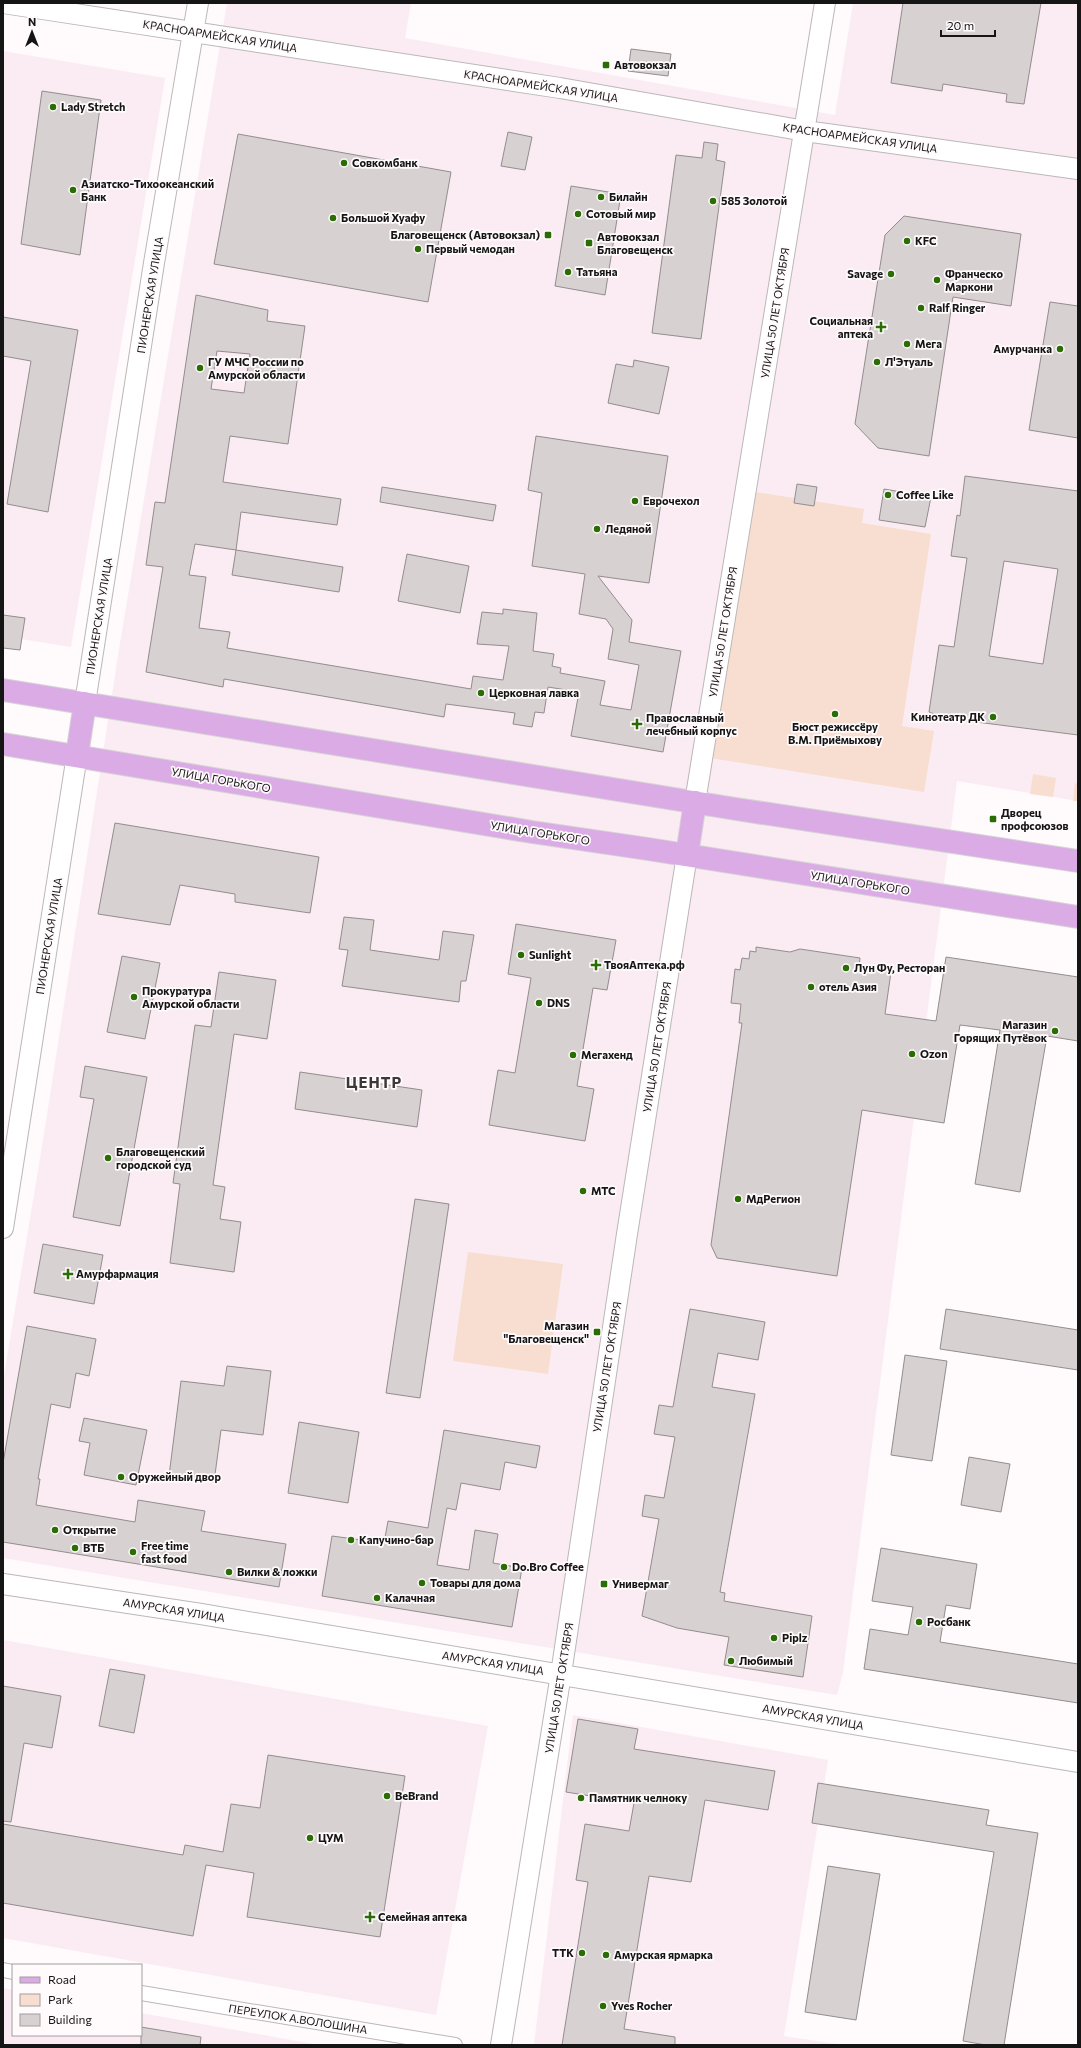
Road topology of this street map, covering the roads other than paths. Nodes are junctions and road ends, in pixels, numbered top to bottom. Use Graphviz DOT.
graph roads {
  1 [pos="3,3"];
  2 [pos="198,3"];
  3 [pos="825,3"];
  4 [pos="193,32"];
  5 [pos="805,131"];
  6 [pos="1078,169"];
  7 [pos="3,690"];
  8 [pos="86,703"];
  9 [pos="3,744"];
  10 [pos="77,755"];
  11 [pos="695,802"];
  12 [pos="687,855"];
  13 [pos="1078,861"];
  14 [pos="1078,916"];
  15 [pos="3,1228"];
  16 [pos="3,1584"];
  17 [pos="561,1674"];
  18 [pos="1078,1762"];
  19 [pos="142,1993"];
  20 [pos="455,2045"];
  21 [pos="501,2045"];
  1 -- 4 [label="street, КРАСНОАРМЕЙСКАЯ УЛИЦА"];
  2 -- 4 [label="street, ПИОНЕРСКАЯ УЛИЦА"];
  3 -- 5 [label="street, УЛИЦА 50 ЛЕТ ОКТЯБРЯ"];
  4 -- 5 [label="street, КРАСНОАРМЕЙСКАЯ УЛИЦА"];
  4 -- 8 [label="street, ПИОНЕРСКАЯ УЛИЦА"];
  5 -- 6 [label="street, КРАСНОАРМЕЙСКАЯ УЛИЦА"];
  5 -- 11 [label="street, УЛИЦА 50 ЛЕТ ОКТЯБРЯ"];
  7 -- 8 [label="main road"];
  8 -- 10 [label="main road, ПИОНЕРСКАЯ УЛИЦА"];
  8 -- 11 [label="main road"];
  9 -- 10 [label="main road, УЛИЦА ГОРЬКОГО"];
  10 -- 12 [label="main road, УЛИЦА ГОРЬКОГО"];
  10 -- 15 [label="street, ПИОНЕРСКАЯ УЛИЦА"];
  11 -- 12 [label="main road, УЛИЦА 50 ЛЕТ ОКТЯБРЯ"];
  11 -- 13 [label="main road"];
  12 -- 14 [label="main road, УЛИЦА ГОРЬКОГО"];
  12 -- 17 [label="street, УЛИЦА 50 ЛЕТ ОКТЯБРЯ"];
  16 -- 17 [label="street, АМУРСКАЯ УЛИЦА"];
  17 -- 18 [label="street, АМУРСКАЯ УЛИЦА"];
  17 -- 21 [label="street, УЛИЦА 50 ЛЕТ ОКТЯБРЯ"];
  19 -- 20 [label="street, ПЕРЕУЛОК А.ВОЛОШИНА"];
}
